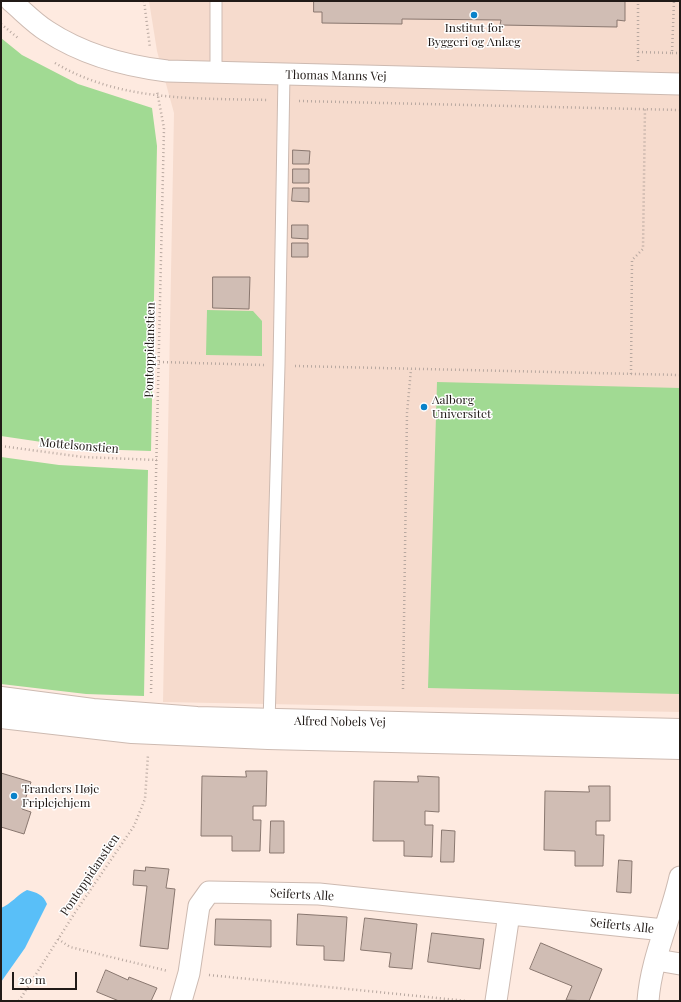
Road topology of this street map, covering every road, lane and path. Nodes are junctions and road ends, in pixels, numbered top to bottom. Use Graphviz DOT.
graph roads {
  1 [pos="11,1"];
  2 [pos="144,1"];
  3 [pos="216,1"];
  4 [pos="638,1"];
  5 [pos="674,1"];
  6 [pos="638,52"];
  7 [pos="672,53"];
  8 [pos="680,53"];
  9 [pos="153,69"];
  10 [pos="216,73"];
  11 [pos="284,74"];
  12 [pos="637,83"];
  13 [pos="680,84"];
  14 [pos="680,110"];
  15 [pos="159,362"];
  16 [pos="279,365"];
  17 [pos="411,369"];
  18 [pos="631,374"];
  19 [pos="680,375"];
  20 [pos="1,446"];
  21 [pos="157,460"];
  22 [pos="403,689"];
  23 [pos="1,698"];
  24 [pos="151,701"];
  25 [pos="1,717"];
  26 [pos="268,729"];
  27 [pos="680,730"];
  28 [pos="680,748"];
  29 [pos="148,749"];
  30 [pos="680,877"];
  31 [pos="509,914"];
  32 [pos="664,930"];
  33 [pos="58,939"];
  34 [pos="657,960"];
  35 [pos="680,964"];
  36 [pos="189,973"];
  37 [pos="19,1001"];
  38 [pos="181,1001"];
  39 [pos="467,1001"];
  40 [pos="496,1001"];
  41 [pos="648,1001"];
  1 -- 9 [label="street, Thomas Manns Vej"];
  2 -- 9 [label="path, Pontoppidanstien"];
  3 -- 10 [label="lane"];
  4 -- 6 [label="path"];
  5 -- 7 [label="path"];
  6 -- 7 [label="path"];
  6 -- 12 [label="path"];
  7 -- 8 [label="path"];
  9 -- 10 [label="street, Thomas Manns Vej"];
  9 -- 15 [label="path, Pontoppidanstien"];
  10 -- 11 [label="street, Thomas Manns Vej"];
  11 -- 12 [label="street, Thomas Manns Vej"];
  11 -- 16 [label="lane"];
  12 -- 13 [label="street, Thomas Manns Vej"];
  14 -- 18 [label="path"];
  15 -- 16 [label="path"];
  15 -- 21 [label="path, Pontoppidanstien"];
  16 -- 17 [label="path"];
  16 -- 26 [label="lane"];
  17 -- 18 [label="path"];
  17 -- 22 [label="path"];
  18 -- 19 [label="path"];
  20 -- 21 [label="path, Mottelsonstien"];
  21 -- 24 [label="path, Pontoppidanstien"];
  23 -- 26 [label="street, Alfred Nobels Vej"];
  25 -- 26 [label="street, Alfred Nobels Vej"];
  26 -- 27 [label="street, Alfred Nobels Vej"];
  26 -- 28 [label="street, Alfred Nobels Vej"];
  29 -- 33 [label="path, Pontoppidanstien"];
  30 -- 32 [label="street"];
  31 -- 32 [label="street, Seiferts Alle"];
  31 -- 36 [label="street, Seiferts Alle"];
  31 -- 40 [label="street"];
  32 -- 34 [label="street"];
  33 -- 36 [label="path"];
  33 -- 37 [label="path, Pontoppidanstien"];
  34 -- 35 [label="street"];
  34 -- 41 [label="street"];
  36 -- 38 [label="street, Seiferts Alle"];
  36 -- 39 [label="path"];
}
